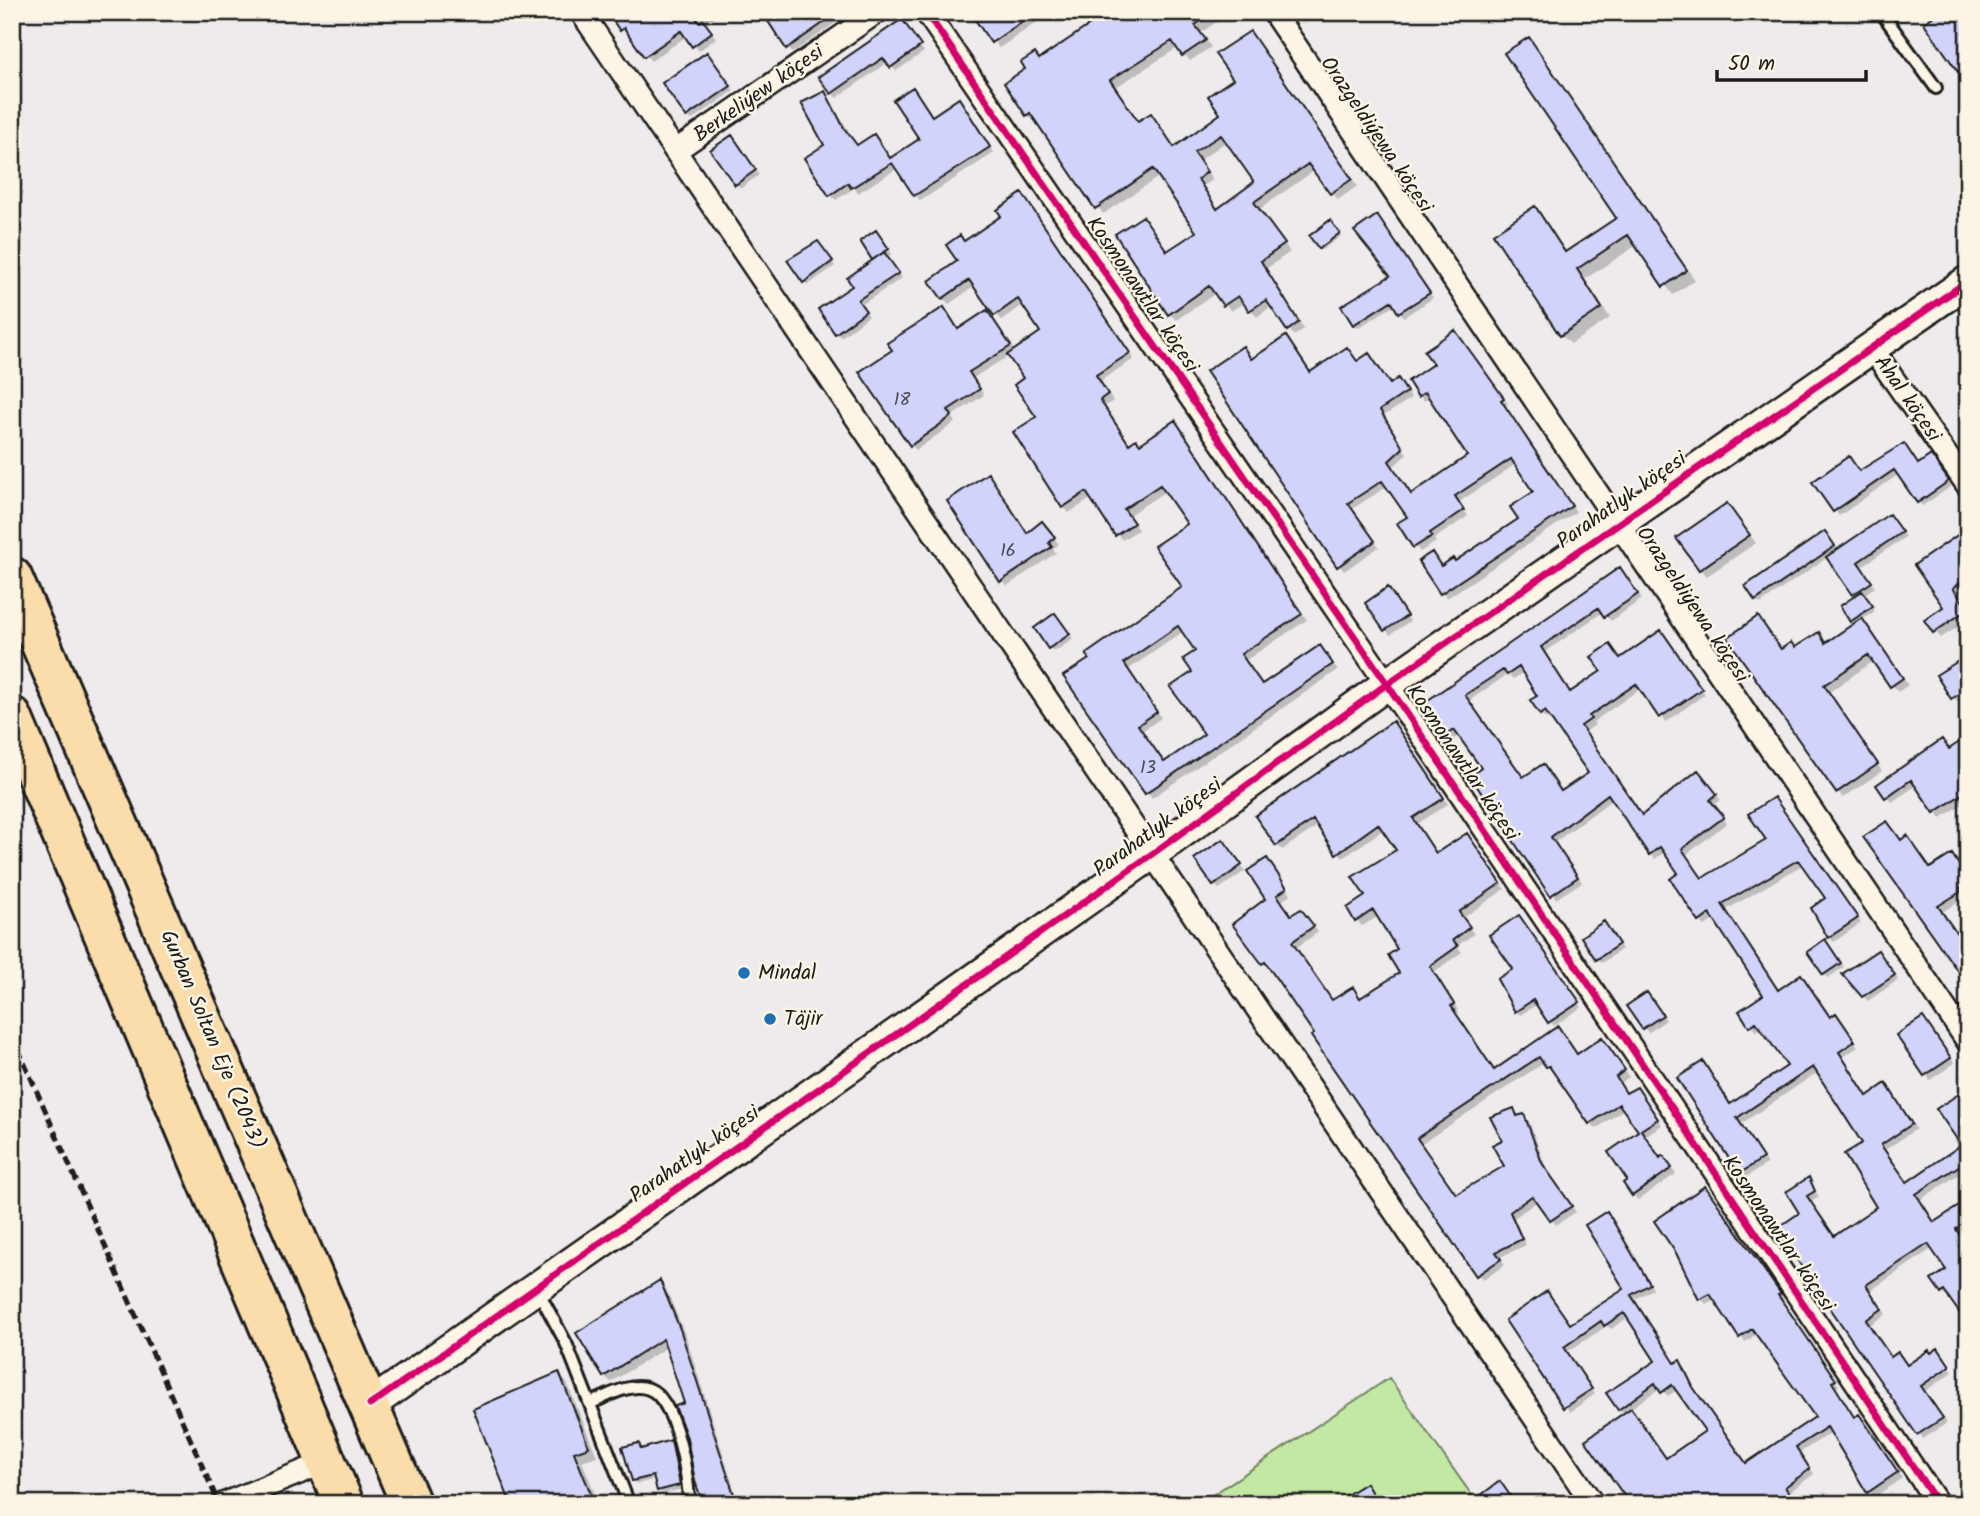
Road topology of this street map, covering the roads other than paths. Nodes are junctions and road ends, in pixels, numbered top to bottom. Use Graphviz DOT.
graph roads {
  1 [pos="581,12"];
  2 [pos="877,12"];
  3 [pos="926,12"];
  4 [pos="1273,12"];
  5 [pos="1881,12"];
  6 [pos="1936,88"];
  7 [pos="675,151"];
  8 [pos="1968,281"];
  9 [pos="1871,347"];
  10 [pos="1968,486"];
  11 [pos="1617,526"];
  12 [pos="12,577"];
  13 [pos="1387,684"];
  14 [pos="12,716"];
  15 [pos="1152,854"];
  16 [pos="1968,1042"];
  17 [pos="537,1288"];
  18 [pos="591,1403"];
  19 [pos="370,1405"];
  20 [pos="326,1462"];
  21 [pos="223,1504"];
  22 [pos="344,1504"];
  23 [pos="411,1504"];
  24 [pos="629,1504"];
  25 [pos="689,1504"];
  26 [pos="1593,1504"];
  27 [pos="1938,1504"];
  1 -- 7 [label="street"];
  2 -- 7 [label="street, Berkeliýew köçesi"];
  3 -- 13 [label="street, Kosmonawtlar köçesi"];
  4 -- 11 [label="street, Orazgeldiýewa köçesi"];
  5 -- 6 [label="lane"];
  7 -- 15 [label="street"];
  8 -- 9 [label="street, Parahatlyk köçesi"];
  9 -- 10 [label="street, Ahal köçesi"];
  9 -- 11 [label="street, Parahatlyk köçesi"];
  11 -- 13 [label="street, Parahatlyk köçesi"];
  11 -- 16 [label="street, Orazgeldiýewa köçesi"];
  12 -- 19 [label="highway, Gurban Soltan Eje (2043)"];
  13 -- 15 [label="street, Parahatlyk köçesi"];
  13 -- 27 [label="street, Kosmonawtlar köçesi"];
  14 -- 20 [label="highway"];
  15 -- 17 [label="street, Parahatlyk köçesi"];
  15 -- 26 [label="street"];
  17 -- 18 [label="lane"];
  17 -- 19 [label="street, Parahatlyk köçesi"];
  18 -- 24 [label="lane"];
  18 -- 25 [label="lane"];
  19 -- 23 [label="highway, Gurban Soltan Eje (2043)"];
  20 -- 21 [label="street"];
  20 -- 22 [label="highway"];
}
